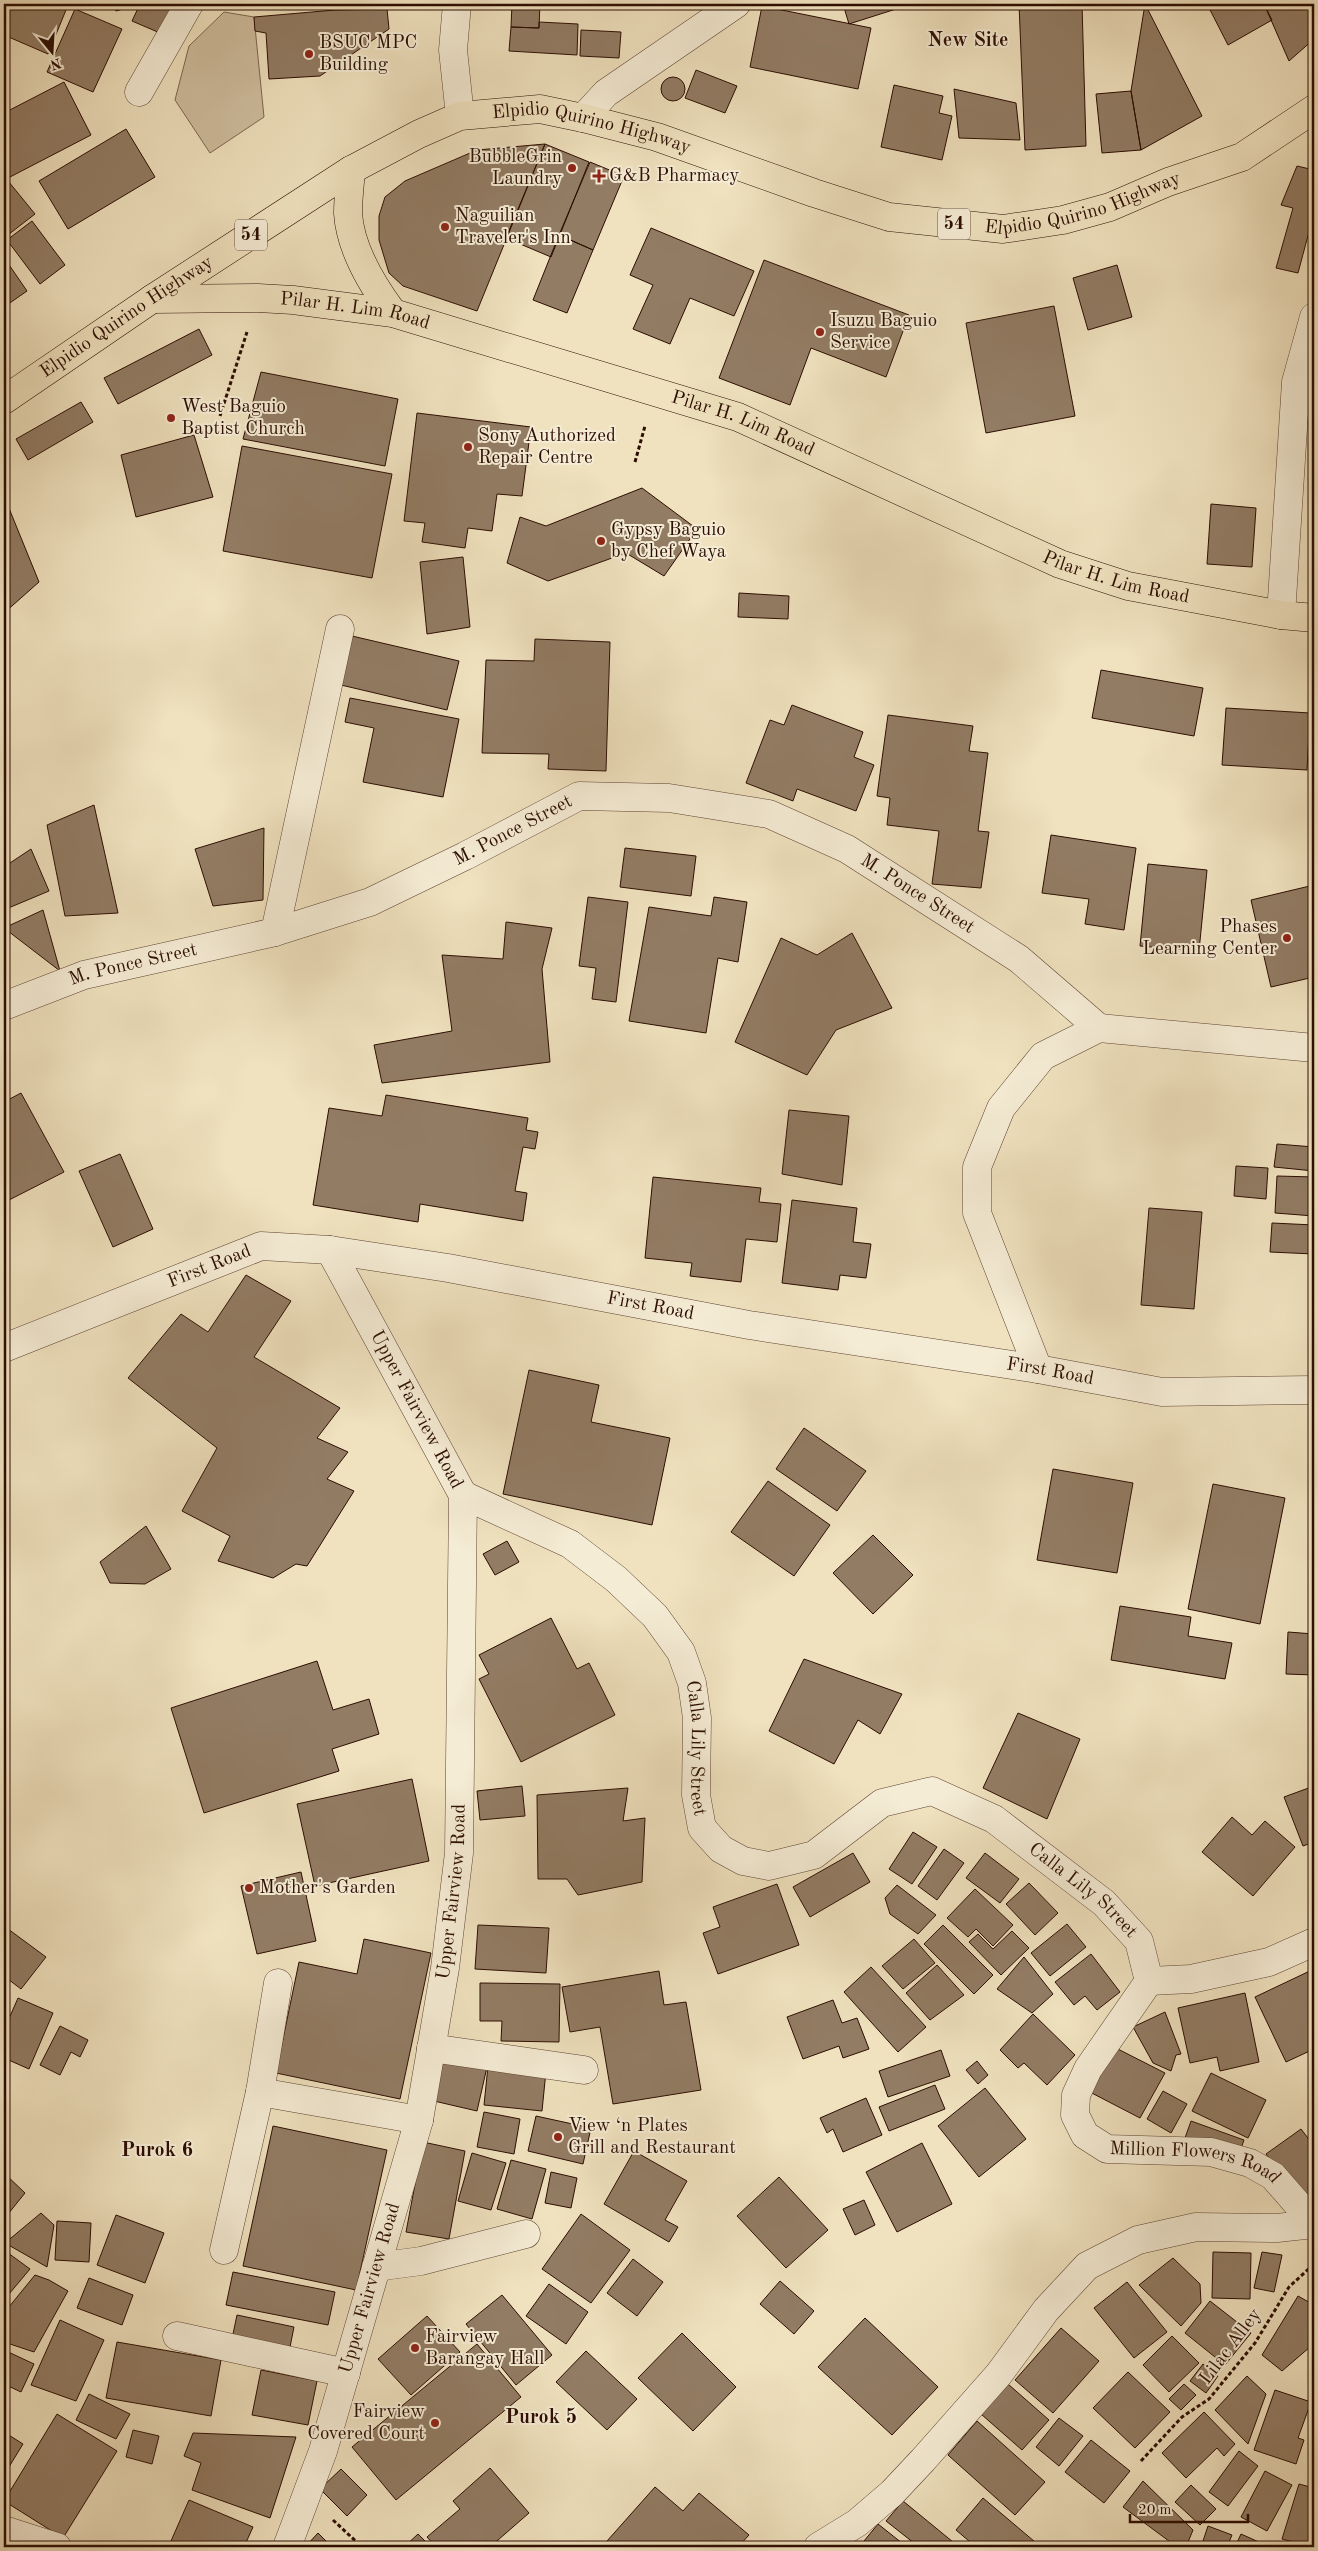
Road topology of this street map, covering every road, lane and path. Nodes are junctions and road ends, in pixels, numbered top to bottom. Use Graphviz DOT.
graph roads {
  1 [pos="189,4"];
  2 [pos="457,4"];
  3 [pos="736,4"];
  4 [pos="139,92"];
  5 [pos="1314,109"];
  6 [pos="460,116"];
  7 [pos="583,118"];
  8 [pos="351,170"];
  9 [pos="258,298"];
  10 [pos="152,299"];
  11 [pos="393,313"];
  12 [pos="1314,317"];
  13 [pos="4,400"];
  14 [pos="220,416"];
  15 [pos="1281,614"];
  16 [pos="1314,618"];
  17 [pos="340,629"];
  18 [pos="275,932"];
  19 [pos="4,1006"];
  20 [pos="1099,1028"];
  21 [pos="1314,1048"];
  22 [pos="330,1250"];
  23 [pos="4,1348"];
  24 [pos="1038,1369"];
  25 [pos="1314,1390"];
  26 [pos="463,1495"];
  27 [pos="1314,1942"];
  28 [pos="1149,1981"];
  29 [pos="278,1983"];
  30 [pos="431,2048"];
  31 [pos="584,2070"];
  32 [pos="260,2092"];
  33 [pos="419,2120"];
  34 [pos="1314,2223"];
  35 [pos="526,2234"];
  36 [pos="224,2250"];
  37 [pos="1314,2264"];
  38 [pos="376,2267"];
  39 [pos="177,2336"];
  40 [pos="346,2373"];
  41 [pos="1141,2461"];
  42 [pos="4,2530"];
  43 [pos="57,2547"];
  44 [pos="287,2547"];
  45 [pos="818,2547"];
  1 -- 4 [label="street"];
  2 -- 6 [label="street"];
  3 -- 7 [label="street"];
  5 -- 7 [label="main road, Elpidio Quirino Highway / 54"];
  6 -- 7 [label="main road, Elpidio Quirino Highway / 54"];
  6 -- 8 [label="main road, Elpidio Quirino Highway / 54"];
  8 -- 10 [label="main road, Elpidio Quirino Highway / 54"];
  8 -- 11 [label="main road"];
  9 -- 10 [label="main road, Pilar H. Lim Road"];
  9 -- 11 [label="main road, Pilar H. Lim Road"];
  9 -- 14 [label="path"];
  10 -- 13 [label="main road, Elpidio Quirino Highway / 54"];
  11 -- 15 [label="main road, Pilar H. Lim Road"];
  12 -- 15 [label="street"];
  15 -- 16 [label="main road, Pilar H. Lim Road"];
  17 -- 18 [label="street"];
  18 -- 19 [label="street, M. Ponce Street"];
  18 -- 20 [label="street, M. Ponce Street"];
  20 -- 21 [label="street"];
  20 -- 24 [label="street"];
  22 -- 23 [label="street, First Road"];
  22 -- 24 [label="street, First Road"];
  22 -- 26 [label="street, Upper Fairview Road"];
  24 -- 25 [label="street, First Road"];
  26 -- 28 [label="street, Calla Lily Street"];
  26 -- 30 [label="street, Upper Fairview Road"];
  27 -- 28 [label="street"];
  28 -- 34 [label="street, Million Flowers Road"];
  29 -- 32 [label="street"];
  30 -- 31 [label="street"];
  30 -- 33 [label="street, Upper Fairview Road"];
  32 -- 33 [label="street"];
  32 -- 36 [label="street"];
  33 -- 38 [label="street, Upper Fairview Road"];
  34 -- 45 [label="street"];
  35 -- 38 [label="street"];
  37 -- 41 [label="path, Lilac Alley"];
  38 -- 40 [label="street, Upper Fairview Road"];
  39 -- 40 [label="street"];
  40 -- 44 [label="street, Upper Fairview Road"];
  42 -- 43 [label="street"];
}
